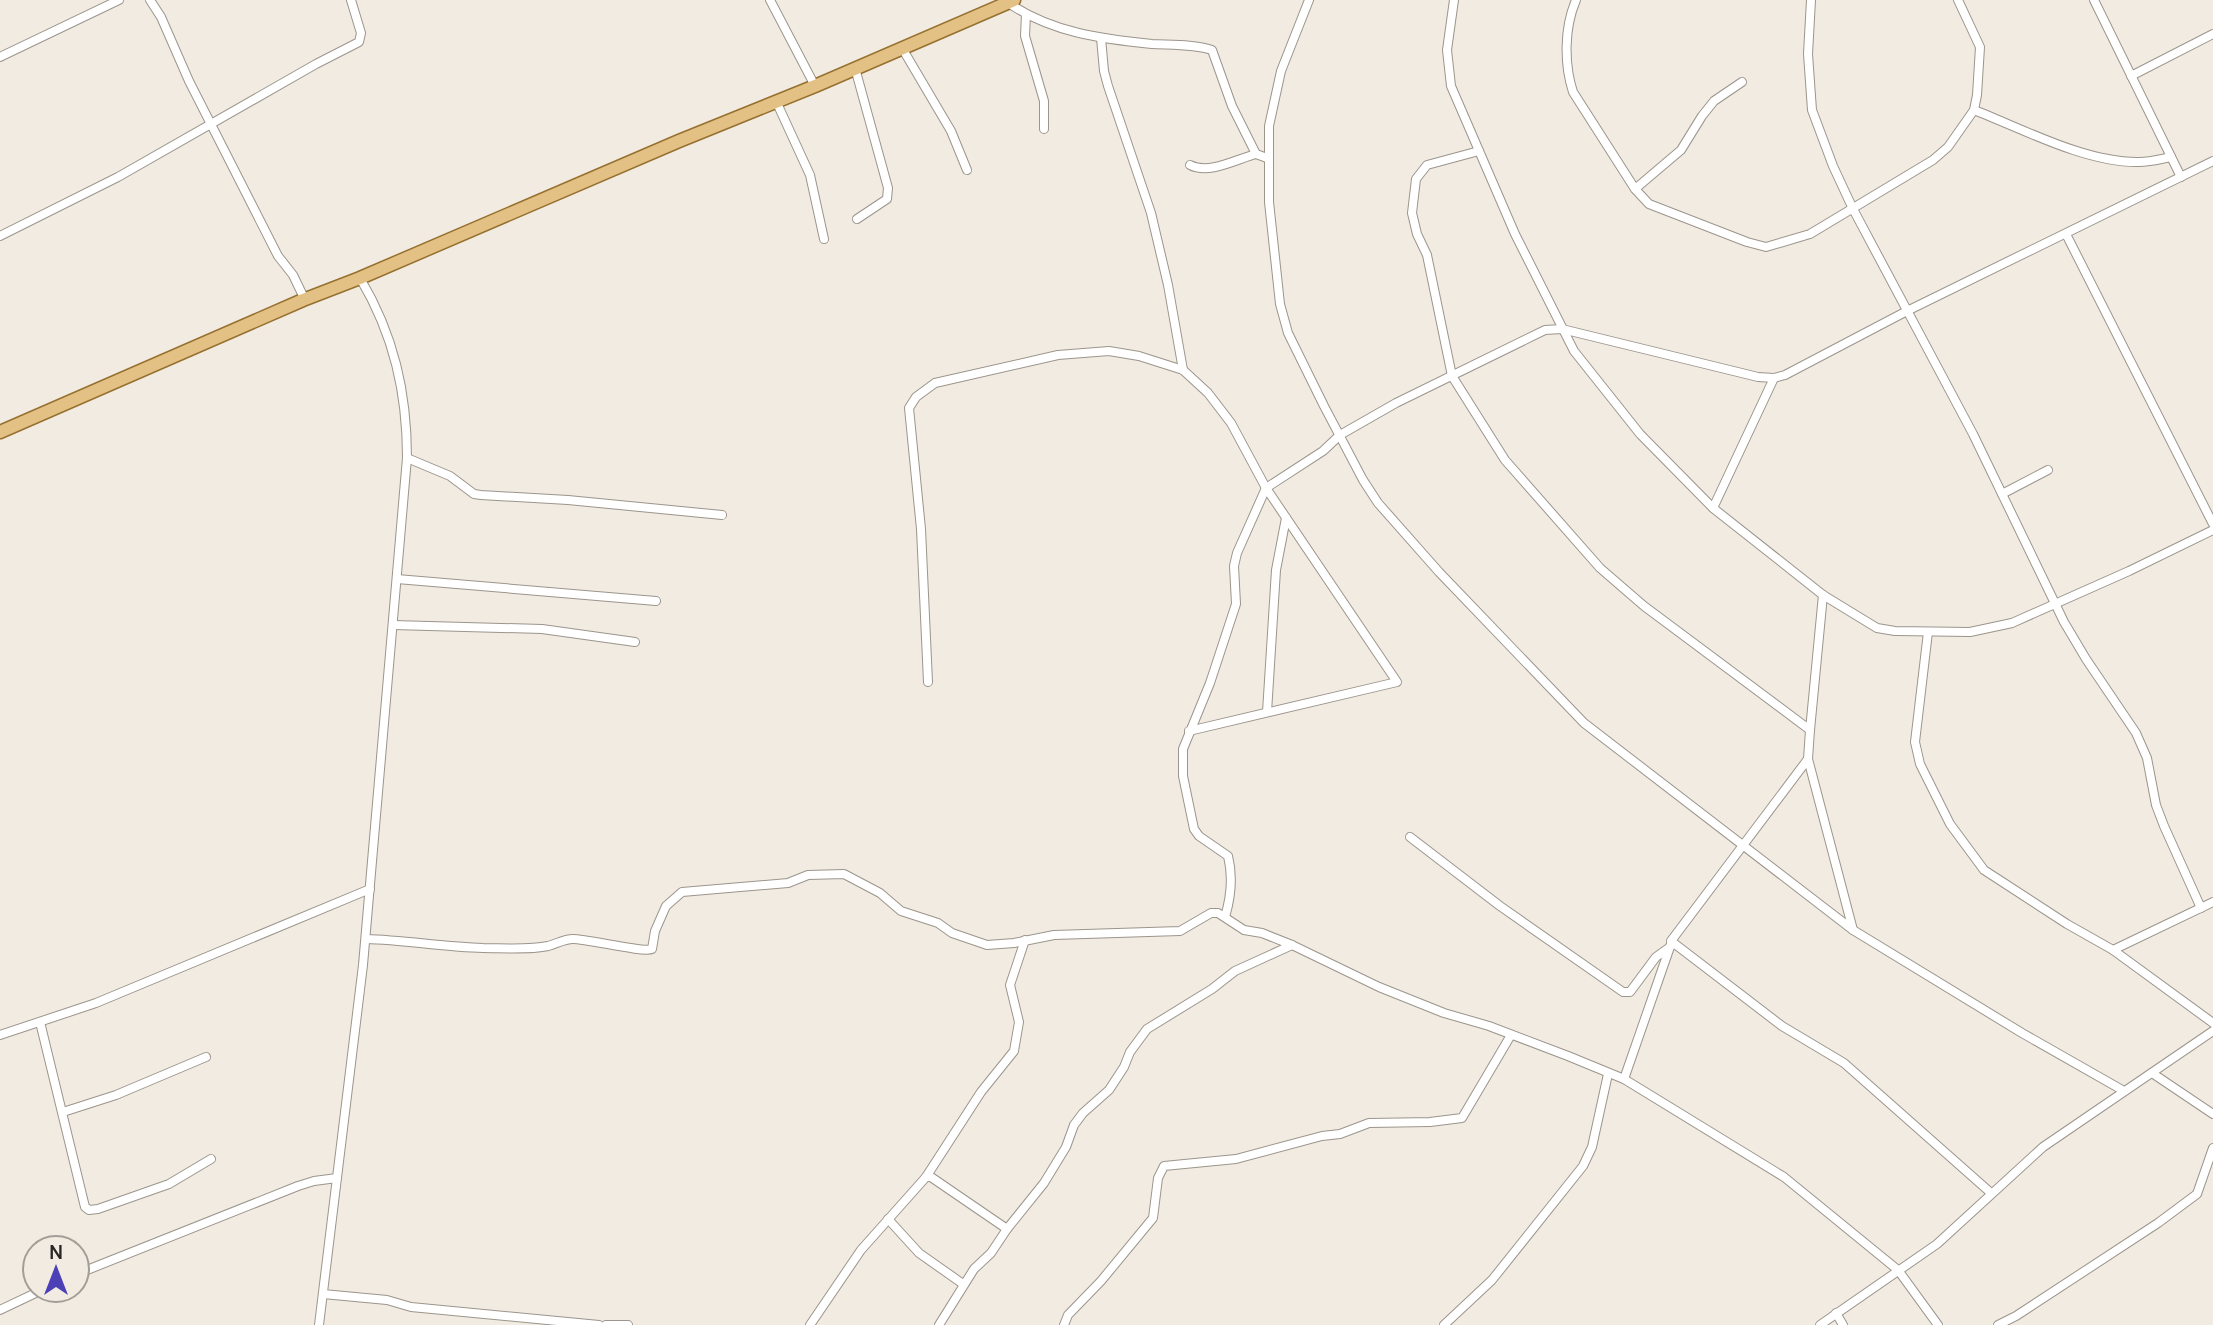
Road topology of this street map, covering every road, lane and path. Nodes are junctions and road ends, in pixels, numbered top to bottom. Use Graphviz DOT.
graph roads {
  1 [pos="119,0"];
  2 [pos="150,0"];
  3 [pos="351,0"];
  4 [pos="770,0"];
  5 [pos="1309,0"];
  6 [pos="1454,0"];
  7 [pos="1576,0"];
  8 [pos="1811,0"];
  9 [pos="1958,0"];
  10 [pos="2094,0"];
  11 [pos="1009,1"];
  12 [pos="1026,15"];
  13 [pos="2213,34"];
  14 [pos="1101,38"];
  15 [pos="902,48"];
  16 [pos="0,57"];
  17 [pos="855,68"];
  18 [pos="2131,76"];
  19 [pos="1742,82"];
  20 [pos="815,86"];
  21 [pos="776,101"];
  22 [pos="1974,110"];
  23 [pos="212,123"];
  24 [pos="1044,129"];
  25 [pos="1479,151"];
  26 [pos="1256,154"];
  27 [pos="2171,157"];
  28 [pos="1267,158"];
  29 [pos="2213,161"];
  30 [pos="1191,165"];
  31 [pos="967,170"];
  32 [pos="2181,177"];
  33 [pos="1635,190"];
  34 [pos="1853,209"];
  35 [pos="857,219"];
  36 [pos="2066,234"];
  37 [pos="0,236"];
  38 [pos="824,239"];
  39 [pos="360,278"];
  40 [pos="305,300"];
  41 [pos="1907,312"];
  42 [pos="1562,329"];
  43 [pos="1182,370"];
  44 [pos="1452,376"];
  45 [pos="1774,378"];
  46 [pos="0,432"];
  47 [pos="1340,435"];
  48 [pos="407,458"];
  49 [pos="2048,470"];
  50 [pos="1266,488"];
  51 [pos="2002,494"];
  52 [pos="1713,508"];
  53 [pos="722,515"];
  54 [pos="1286,518"];
  55 [pos="2213,524"];
  56 [pos="2213,530"];
  57 [pos="397,579"];
  58 [pos="1823,595"];
  59 [pos="656,601"];
  60 [pos="2056,603"];
  61 [pos="393,625"];
  62 [pos="1928,632"];
  63 [pos="635,642"];
  64 [pos="928,682"];
  65 [pos="1268,712"];
  66 [pos="1810,730"];
  67 [pos="1189,731"];
  68 [pos="1808,759"];
  69 [pos="1410,837"];
  70 [pos="1744,847"];
  71 [pos="370,889"];
  72 [pos="2213,902"];
  73 [pos="2201,908"];
  74 [pos="1225,917"];
  75 [pos="1853,930"];
  76 [pos="366,939"];
  77 [pos="1025,940"];
  78 [pos="1671,944"];
  79 [pos="1292,945"];
  80 [pos="2113,950"];
  81 [pos="40,1022"];
  82 [pos="2213,1023"];
  83 [pos="2213,1031"];
  84 [pos="0,1035"];
  85 [pos="1511,1035"];
  86 [pos="206,1057"];
  87 [pos="2152,1073"];
  88 [pos="1608,1074"];
  89 [pos="1624,1079"];
  90 [pos="2124,1091"];
  91 [pos="63,1112"];
  92 [pos="2213,1114"];
  93 [pos="2213,1148"];
  94 [pos="211,1159"];
  95 [pos="926,1177"];
  96 [pos="337,1178"];
  97 [pos="1991,1193"];
  98 [pos="888,1219"];
  99 [pos="1007,1228"];
  100 [pos="91,1268"];
  101 [pos="1898,1270"];
  102 [pos="963,1284"];
  103 [pos="323,1294"];
  104 [pos="21,1300"];
  105 [pos="0,1310"];
  106 [pos="1836,1313"];
  107 [pos="319,1325"];
  108 [pos="599,1325"];
  109 [pos="606,1325"];
  110 [pos="628,1325"];
  111 [pos="810,1325"];
  112 [pos="939,1325"];
  113 [pos="1064,1325"];
  114 [pos="1444,1325"];
  115 [pos="1820,1325"];
  116 [pos="1843,1325"];
  117 [pos="1938,1325"];
  118 [pos="1998,1325"];
  1 -- 16 [label="street"];
  2 -- 23 [label="street"];
  3 -- 23 [label="street"];
  4 -- 20 [label="street"];
  5 -- 28 [label="street"];
  6 -- 25 [label="street"];
  7 -- 33 [label="street"];
  8 -- 34 [label="street"];
  9 -- 22 [label="street"];
  10 -- 18 [label="street"];
  11 -- 12 [label="street"];
  11 -- 15 [label="main road"];
  12 -- 14 [label="street"];
  12 -- 24 [label="street"];
  13 -- 18 [label="street"];
  14 -- 26 [label="street"];
  14 -- 43 [label="street"];
  15 -- 17 [label="main road"];
  15 -- 31 [label="street"];
  17 -- 20 [label="main road"];
  17 -- 35 [label="street"];
  18 -- 27 [label="street"];
  19 -- 33 [label="street"];
  20 -- 21 [label="main road"];
  21 -- 38 [label="street"];
  21 -- 39 [label="main road"];
  22 -- 27 [label="street"];
  22 -- 34 [label="street"];
  23 -- 37 [label="street"];
  23 -- 40 [label="street"];
  25 -- 42 [label="street"];
  25 -- 44 [label="street"];
  26 -- 28 [label="street"];
  26 -- 30 [label="street"];
  27 -- 32 [label="street"];
  28 -- 47 [label="street"];
  29 -- 32 [label="street"];
  32 -- 36 [label="street"];
  33 -- 34 [label="street"];
  34 -- 41 [label="street"];
  36 -- 41 [label="street"];
  36 -- 55 [label="street"];
  39 -- 40 [label="main road"];
  39 -- 48 [label="street"];
  40 -- 46 [label="main road"];
  41 -- 45 [label="street"];
  41 -- 51 [label="street"];
  42 -- 44 [label="street"];
  42 -- 45 [label="street"];
  42 -- 52 [label="street"];
  43 -- 50 [label="street"];
  43 -- 64 [label="street"];
  44 -- 47 [label="street"];
  44 -- 66 [label="street"];
  45 -- 52 [label="street"];
  47 -- 50 [label="street"];
  47 -- 70 [label="street"];
  48 -- 53 [label="street"];
  48 -- 57 [label="street"];
  49 -- 51 [label="street"];
  50 -- 54 [label="street"];
  50 -- 67 [label="street"];
  51 -- 60 [label="street"];
  52 -- 58 [label="street"];
  54 -- 65 [label="street"];
  54 -- 65 [label="street"];
  56 -- 60 [label="street"];
  57 -- 59 [label="street"];
  57 -- 61 [label="street"];
  58 -- 62 [label="street"];
  58 -- 66 [label="street"];
  60 -- 62 [label="street"];
  60 -- 73 [label="street"];
  61 -- 63 [label="street"];
  61 -- 71 [label="street"];
  62 -- 80 [label="street"];
  65 -- 67 [label="street"];
  66 -- 68 [label="street"];
  67 -- 74 [label="street"];
  68 -- 70 [label="street"];
  68 -- 75 [label="street"];
  69 -- 78 [label="street"];
  70 -- 75 [label="street"];
  70 -- 78 [label="street"];
  71 -- 76 [label="street"];
  71 -- 81 [label="street"];
  72 -- 73 [label="street"];
  73 -- 80 [label="street"];
  74 -- 77 [label="street"];
  74 -- 79 [label="street"];
  75 -- 90 [label="street"];
  76 -- 77 [label="street"];
  76 -- 96 [label="street"];
  77 -- 95 [label="street"];
  78 -- 89 [label="street"];
  78 -- 97 [label="street"];
  79 -- 85 [label="street"];
  79 -- 99 [label="street"];
  80 -- 82 [label="street"];
  81 -- 84 [label="street"];
  81 -- 91 [label="street"];
  83 -- 87 [label="street"];
  85 -- 88 [label="street"];
  85 -- 113 [label="street"];
  86 -- 91 [label="street"];
  87 -- 90 [label="street"];
  87 -- 92 [label="street"];
  88 -- 89 [label="street"];
  88 -- 114 [label="street"];
  89 -- 101 [label="street"];
  90 -- 97 [label="street"];
  91 -- 94 [label="street"];
  93 -- 118 [label="street"];
  95 -- 98 [label="street"];
  95 -- 99 [label="street"];
  96 -- 100 [label="street"];
  96 -- 103 [label="street"];
  97 -- 101 [label="street"];
  98 -- 102 [label="street"];
  98 -- 111 [label="street"];
  99 -- 102 [label="street"];
  101 -- 106 [label="street"];
  101 -- 117 [label="street"];
  102 -- 112 [label="street"];
  103 -- 107 [label="street"];
  103 -- 108 [label="street"];
  104 -- 105 [label="street"];
  106 -- 115 [label="street"];
  106 -- 116 [label="street"];
  109 -- 110 [label="street"];
}
